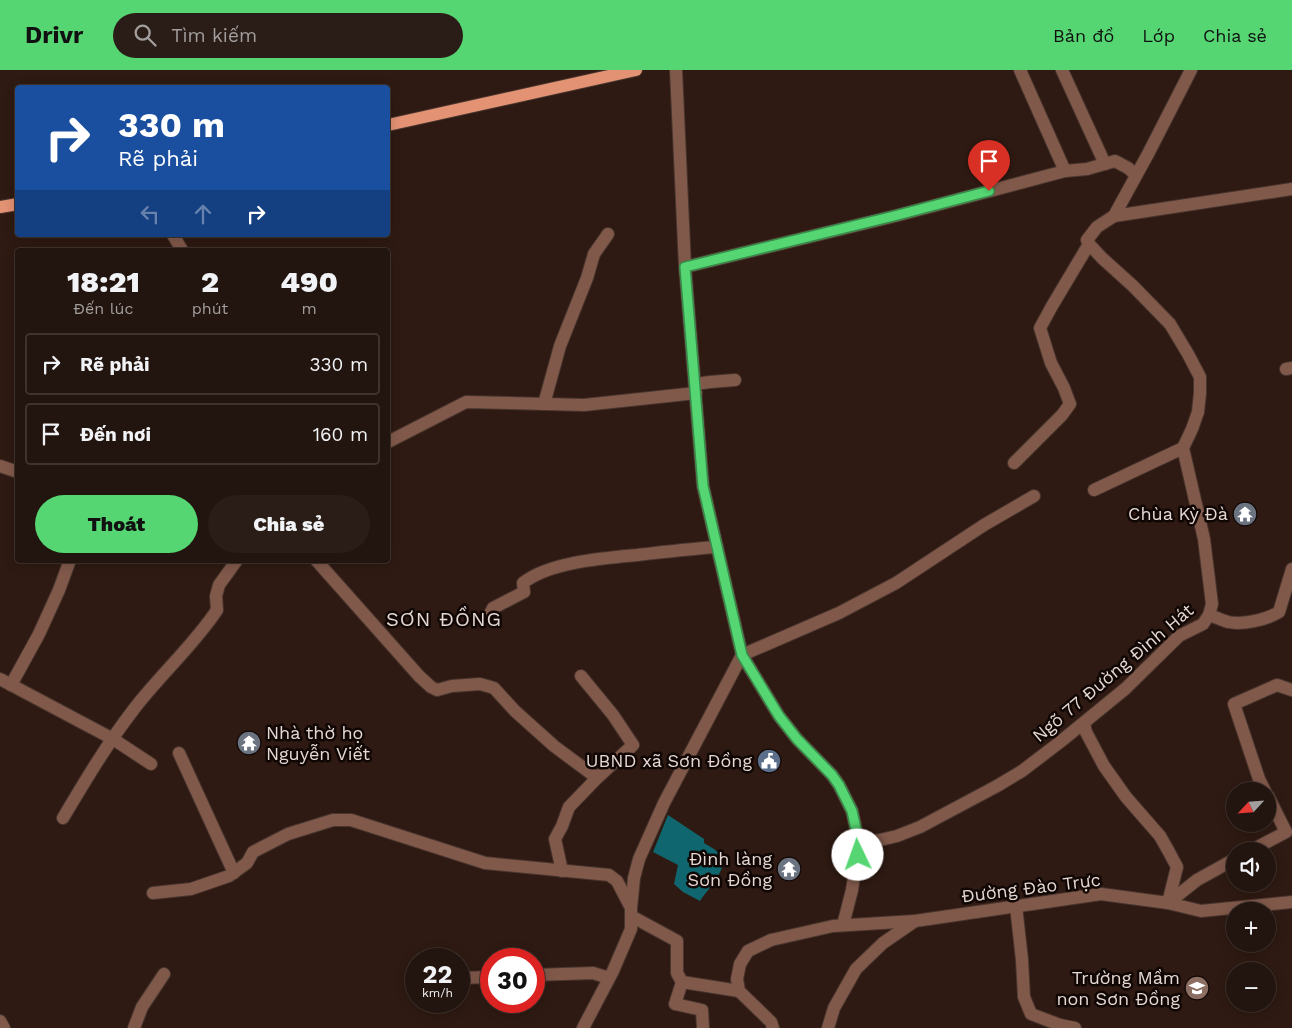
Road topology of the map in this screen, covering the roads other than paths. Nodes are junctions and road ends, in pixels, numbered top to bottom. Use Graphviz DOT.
graph roads {
  1 [pos="636,70"];
  2 [pos="676,70"];
  3 [pos="1020,70"];
  4 [pos="1062,70"];
  5 [pos="1191,70"];
  6 [pos="390,125"];
  7 [pos="1104,164"];
  8 [pos="1065,171"];
  9 [pos="1136,175"];
  10 [pos="1292,189"];
  11 [pos="15,204"];
  12 [pos="0,207"];
  13 [pos="1114,216"];
  14 [pos="608,234"];
  15 [pos="1089,244"];
  16 [pos="685,267"];
  17 [pos="736,380"];
  18 [pos="696,389"];
  19 [pos="544,404"];
  20 [pos="390,441"];
  21 [pos="1183,448"];
  22 [pos="1014,463"];
  23 [pos="0,466"];
  24 [pos="15,471"];
  25 [pos="1094,490"];
  26 [pos="1034,496"];
  27 [pos="717,547"];
  28 [pos="69,563"];
  29 [pos="235,563"];
  30 [pos="319,563"];
  31 [pos="1292,568"];
  32 [pos="1209,615"];
  33 [pos="489,616"];
  34 [pos="742,655"];
  35 [pos="581,676"];
  36 [pos="5,682"];
  37 [pos="1292,690"];
  38 [pos="1084,723"];
  39 [pos="113,739"];
  40 [pos="179,754"];
  41 [pos="151,764"];
  42 [pos="597,778"];
  43 [pos="1260,782"];
  44 [pos="1276,812"];
  45 [pos="63,818"];
  46 [pos="1267,842"];
  47 [pos="859,843"];
  48 [pos="1226,864"];
  49 [pos="562,871"];
  50 [pos="234,872"];
  51 [pos="153,893"];
  52 [pos="1292,902"];
  53 [pos="1168,903"];
  54 [pos="1016,906"];
  55 [pos="631,912"];
  56 [pos="915,921"];
  57 [pos="843,925"];
  58 [pos="164,974"];
  59 [pos="545,975"];
  60 [pos="609,978"];
  61 [pos="682,982"];
  62 [pos="739,991"];
  63 [pos="0,1021"];
  64 [pos="4,1028"];
  65 [pos="134,1028"];
  66 [pos="583,1028"];
  67 [pos="703,1028"];
  68 [pos="773,1028"];
  69 [pos="828,1028"];
  70 [pos="1075,1028"];
  1 -- 6 [label="main road"];
  2 -- 16 [label="street"];
  3 -- 8 [label="street"];
  4 -- 7 [label="street"];
  5 -- 9 [label="street"];
  7 -- 8 [label="street"];
  7 -- 9 [label="street"];
  8 -- 16 [label="street"];
  9 -- 13 [label="street"];
  10 -- 13 [label="street"];
  11 -- 12 [label="main road"];
  13 -- 15 [label="street"];
  14 -- 19 [label="street"];
  15 -- 21 [label="street"];
  15 -- 22 [label="street"];
  16 -- 18 [label="street"];
  17 -- 18 [label="street"];
  18 -- 19 [label="street"];
  18 -- 27 [label="street"];
  19 -- 20 [label="street"];
  21 -- 25 [label="street"];
  21 -- 32 [label="street, Ngõ 77 Đường Đình Hát"];
  23 -- 24 [label="street"];
  26 -- 34 [label="street"];
  27 -- 33 [label="street"];
  27 -- 34 [label="street"];
  28 -- 36 [label="street"];
  29 -- 39 [label="street"];
  30 -- 42 [label="street"];
  31 -- 32 [label="street"];
  32 -- 38 [label="street, Ngõ 77 Đường Đình Hát"];
  34 -- 47 [label="street"];
  34 -- 55 [label="street"];
  35 -- 42 [label="street"];
  36 -- 39 [label="street"];
  37 -- 43 [label="street"];
  38 -- 47 [label="street, Ngõ 77 Đường Đình Hát"];
  38 -- 53 [label="street"];
  39 -- 41 [label="street"];
  39 -- 45 [label="street"];
  40 -- 50 [label="street"];
  42 -- 49 [label="street"];
  44 -- 46 [label="street"];
  47 -- 57 [label="street"];
  48 -- 53 [label="street"];
  49 -- 50 [label="street"];
  49 -- 55 [label="street"];
  50 -- 51 [label="street"];
  52 -- 53 [label="street, Đường Đào Trực"];
  53 -- 54 [label="street, Đường Đào Trực"];
  54 -- 56 [label="street, Đường Đào Trực"];
  54 -- 70 [label="street"];
  55 -- 60 [label="street"];
  55 -- 61 [label="street"];
  56 -- 57 [label="street"];
  56 -- 69 [label="street, Đường Đào Trực"];
  57 -- 62 [label="street"];
  58 -- 65 [label="street"];
  59 -- 60 [label="street"];
  60 -- 66 [label="street"];
  61 -- 62 [label="street"];
  61 -- 67 [label="street"];
  62 -- 68 [label="street"];
  63 -- 64 [label="street"];
}
